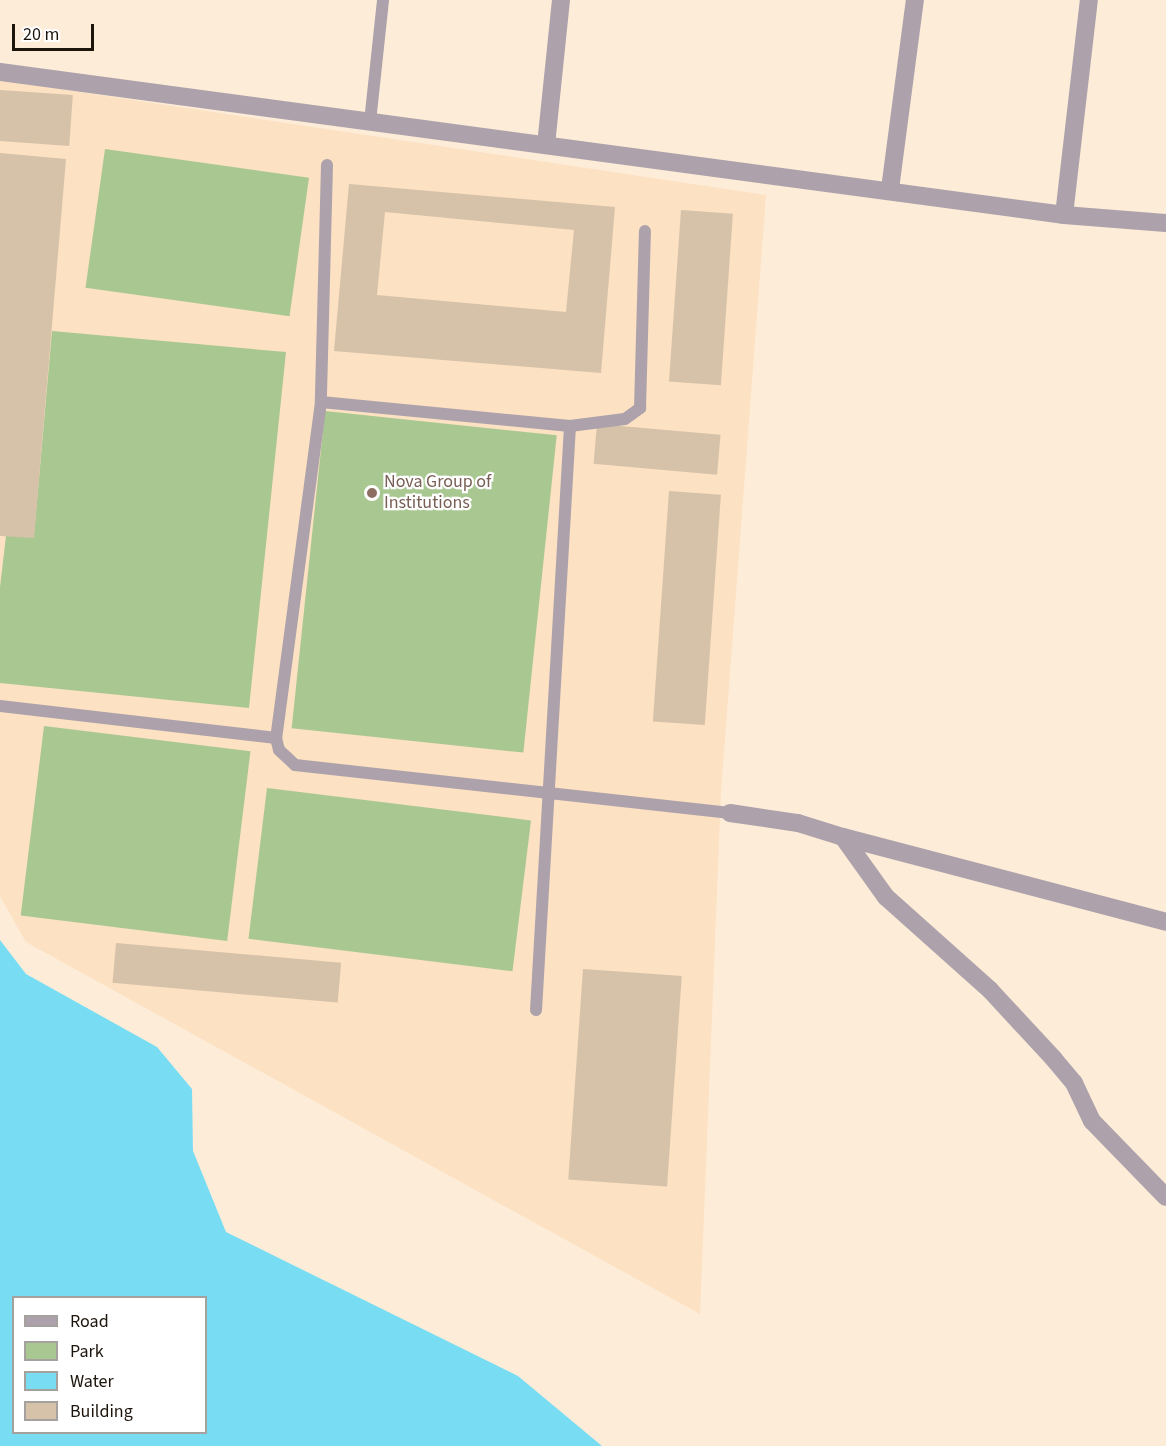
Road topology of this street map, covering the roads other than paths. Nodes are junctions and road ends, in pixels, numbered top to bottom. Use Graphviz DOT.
graph roads {
  1 [pos="383,0"];
  2 [pos="561,0"];
  3 [pos="915,0"];
  4 [pos="1089,0"];
  5 [pos="0,72"];
  6 [pos="370,122"];
  7 [pos="546,145"];
  8 [pos="327,165"];
  9 [pos="890,189"];
  10 [pos="1064,215"];
  11 [pos="1166,223"];
  12 [pos="645,231"];
  13 [pos="321,402"];
  14 [pos="570,426"];
  15 [pos="0,706"];
  16 [pos="276,738"];
  17 [pos="551,794"];
  18 [pos="730,813"];
  19 [pos="843,837"];
  20 [pos="1166,922"];
  21 [pos="536,1010"];
  22 [pos="1166,1197"];
  1 -- 6 [label="lane"];
  2 -- 7 [label="street"];
  3 -- 9 [label="street"];
  4 -- 10 [label="street"];
  5 -- 6 [label="street"];
  6 -- 7 [label="street"];
  7 -- 9 [label="street"];
  8 -- 13 [label="lane"];
  9 -- 10 [label="street"];
  10 -- 11 [label="street"];
  12 -- 14 [label="lane"];
  13 -- 14 [label="lane"];
  13 -- 16 [label="lane"];
  14 -- 17 [label="lane"];
  15 -- 16 [label="lane"];
  16 -- 17 [label="lane"];
  17 -- 18 [label="lane"];
  17 -- 21 [label="lane"];
  18 -- 19 [label="street"];
  19 -- 20 [label="street"];
  19 -- 22 [label="street"];
}
